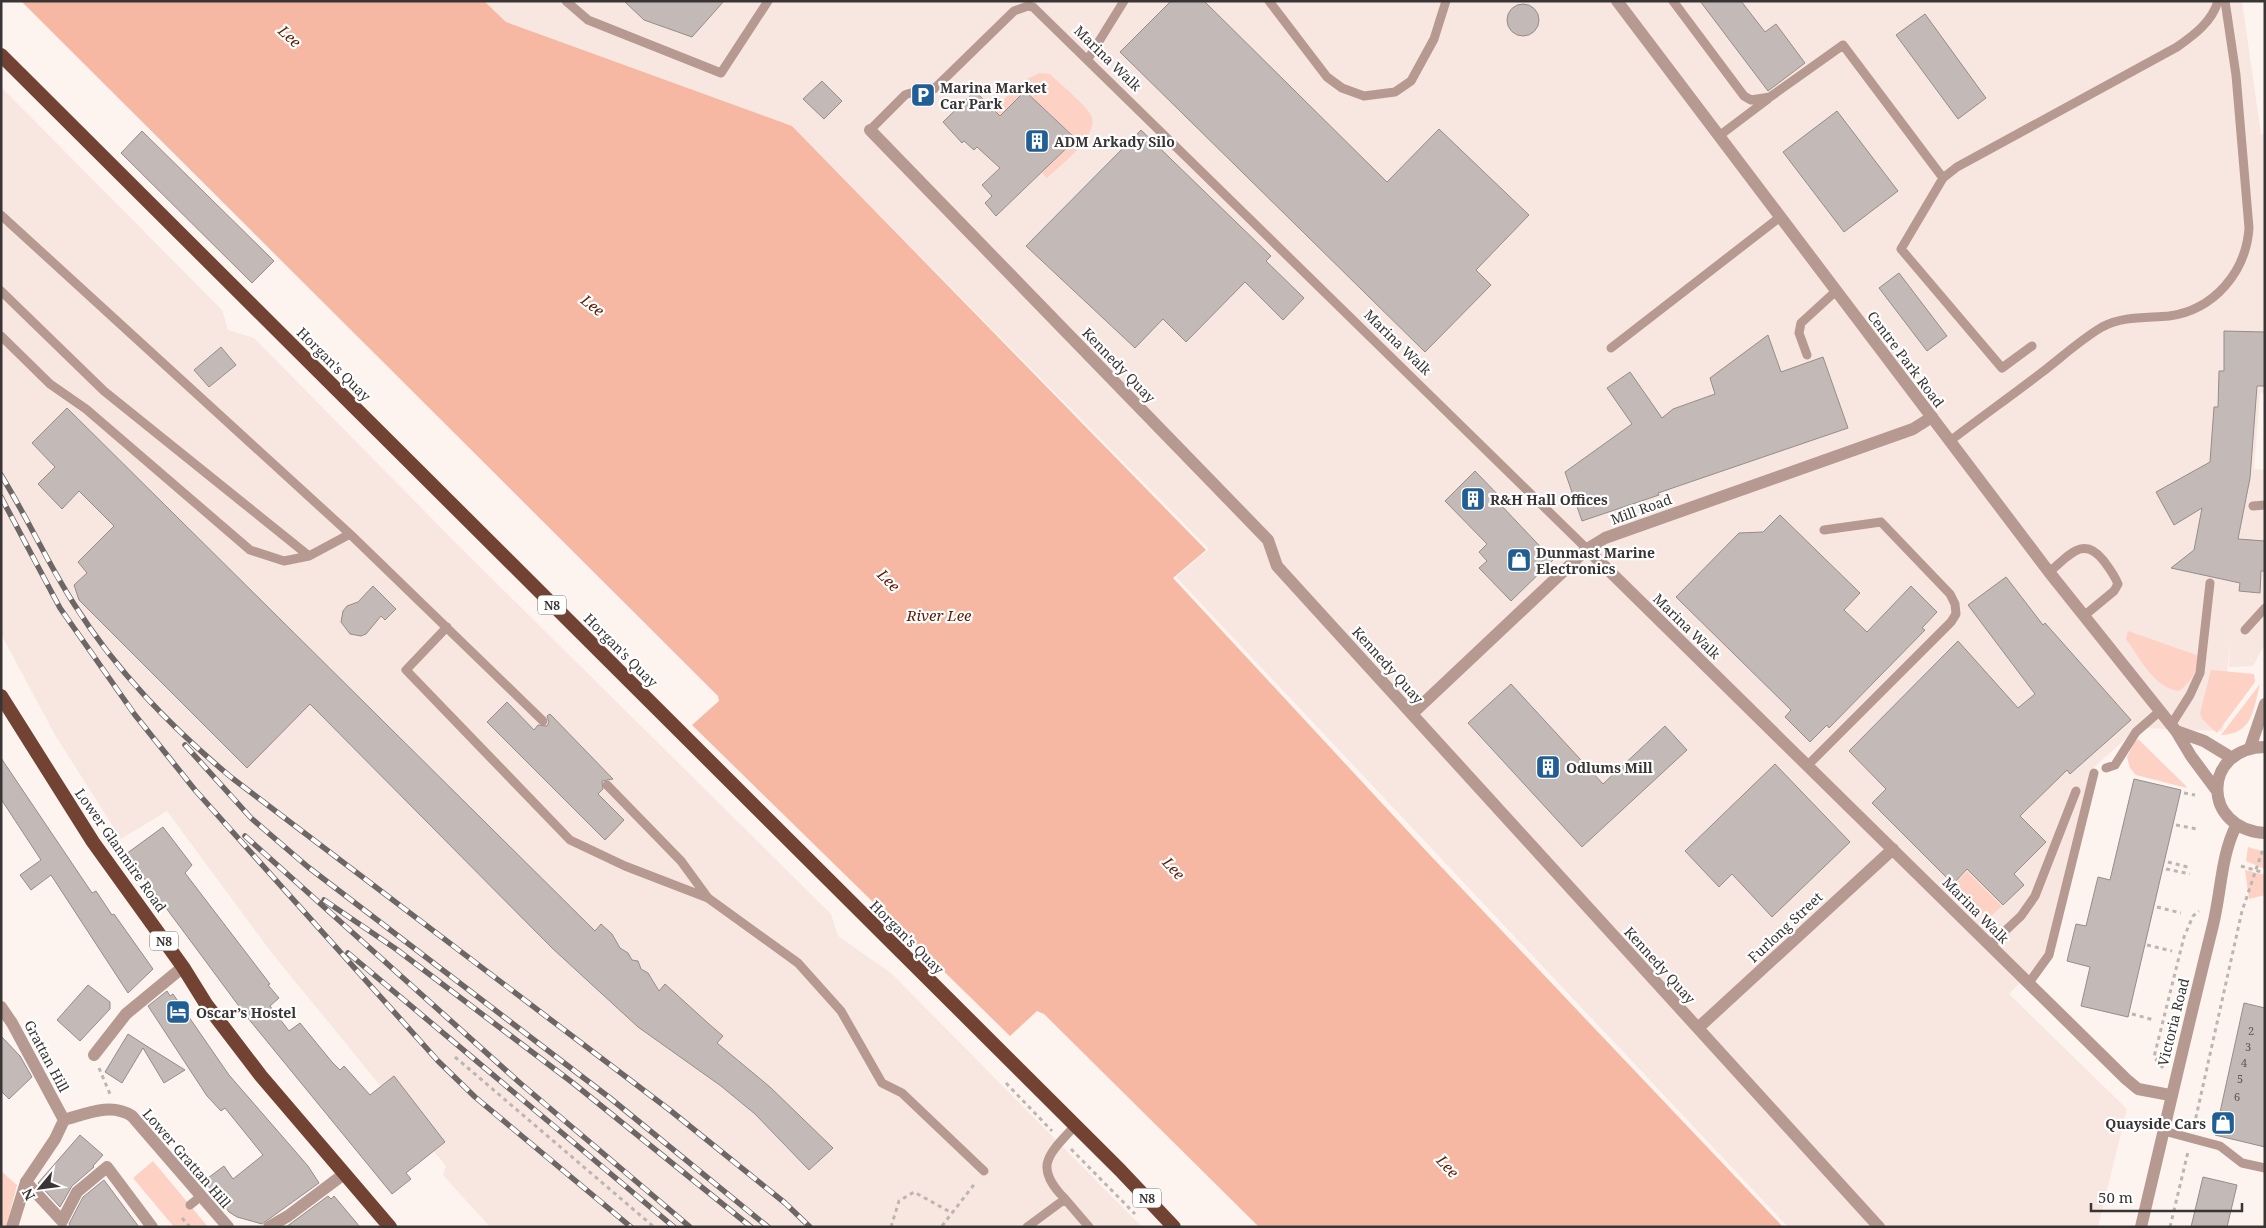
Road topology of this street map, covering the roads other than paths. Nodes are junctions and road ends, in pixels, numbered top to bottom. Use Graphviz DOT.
graph roads {
  1 [pos="566,1"];
  2 [pos="768,1"];
  3 [pos="1124,1"];
  4 [pos="1269,1"];
  5 [pos="1446,1"];
  6 [pos="1617,1"];
  7 [pos="1673,1"];
  8 [pos="2218,1"];
  9 [pos="2224,1"];
  10 [pos="1,55"];
  11 [pos="1088,59"];
  12 [pos="1770,98"];
  13 [pos="870,130"];
  14 [pos="1719,136"];
  15 [pos="1943,178"];
  16 [pos="1,215"];
  17 [pos="1780,218"];
  18 [pos="1,291"];
  19 [pos="1836,291"];
  20 [pos="1,336"];
  21 [pos="2032,346"];
  22 [pos="1611,348"];
  23 [pos="1807,355"];
  24 [pos="1932,418"];
  25 [pos="1950,441"];
  26 [pos="2253,506"];
  27 [pos="2265,506"];
  28 [pos="1824,530"];
  29 [pos="350,534"];
  30 [pos="1587,549"];
  31 [pos="309,556"];
  32 [pos="2049,572"];
  33 [pos="2210,584"];
  34 [pos="2265,608"];
  35 [pos="2084,615"];
  36 [pos="447,626"];
  37 [pos="2245,630"];
  38 [pos="1,696"];
  39 [pos="2265,704"];
  40 [pos="2160,711"];
  41 [pos="1412,714"];
  42 [pos="543,721"];
  43 [pos="2174,728"];
  44 [pos="2265,747"];
  45 [pos="2250,748"];
  46 [pos="2232,758"];
  47 [pos="1808,765"];
  48 [pos="2106,768"];
  49 [pos="2094,773"];
  50 [pos="607,785"];
  51 [pos="2076,790"];
  52 [pos="2217,791"];
  53 [pos="2236,826"];
  54 [pos="2265,833"];
  55 [pos="1893,849"];
  56 [pos="708,898"];
  57 [pos="1990,945"];
  58 [pos="183,967"];
  59 [pos="2028,984"];
  60 [pos="1,1007"];
  61 [pos="1698,1028"];
  62 [pos="94,1055"];
  63 [pos="2172,1089"];
  64 [pos="64,1120"];
  65 [pos="1075,1126"];
  66 [pos="2164,1131"];
  67 [pos="2265,1168"];
  68 [pos="984,1171"];
  69 [pos="344,1174"];
  70 [pos="26,1182"];
  71 [pos="1065,1199"];
  72 [pos="1167,1225"];
  73 [pos="12,1227"];
  74 [pos="152,1227"];
  75 [pos="228,1227"];
  76 [pos="269,1227"];
  77 [pos="390,1227"];
  78 [pos="1027,1227"];
  79 [pos="1089,1227"];
  80 [pos="1879,1227"];
  81 [pos="2141,1227"];
  1 -- 2 [label="lane"];
  3 -- 11 [label="lane"];
  4 -- 5 [label="lane"];
  6 -- 14 [label="street, Centre Park Road"];
  7 -- 12 [label="lane"];
  8 -- 15 [label="lane"];
  9 -- 25 [label="lane"];
  10 -- 65 [label="highway, Horgan's Quay / N8"];
  11 -- 13 [label="lane, Marina Walk"];
  11 -- 30 [label="lane, Marina Walk"];
  12 -- 14 [label="lane"];
  12 -- 15 [label="lane"];
  13 -- 41 [label="street, Kennedy Quay"];
  14 -- 17 [label="street, Centre Park Road"];
  15 -- 21 [label="lane"];
  16 -- 29 [label="lane"];
  17 -- 19 [label="street, Centre Park Road"];
  17 -- 22 [label="lane"];
  18 -- 31 [label="lane"];
  19 -- 23 [label="lane"];
  19 -- 24 [label="street, Centre Park Road"];
  20 -- 31 [label="lane"];
  24 -- 25 [label="street, Centre Park Road"];
  24 -- 30 [label="street, Mill Road"];
  25 -- 32 [label="street, Centre Park Road"];
  26 -- 27 [label="lane"];
  28 -- 47 [label="lane"];
  29 -- 31 [label="lane"];
  29 -- 36 [label="lane"];
  30 -- 41 [label="street, Mill Road"];
  30 -- 47 [label="street, Marina Walk"];
  32 -- 35 [label="street, Centre Park Road"];
  32 -- 35 [label="lane"];
  33 -- 43 [label="lane"];
  34 -- 37 [label="lane"];
  35 -- 40 [label="street, Centre Park Road"];
  36 -- 42 [label="lane"];
  36 -- 56 [label="lane"];
  38 -- 58 [label="highway, Lower Glanmire Road / N8"];
  39 -- 45 [label="street"];
  40 -- 43 [label="street, Centre Park Road"];
  40 -- 48 [label="lane"];
  41 -- 61 [label="street, Kennedy Quay"];
  43 -- 46 [label="street"];
  43 -- 52 [label="street, Centre Park Road"];
  44 -- 45 [label="street"];
  45 -- 46 [label="street"];
  46 -- 52 [label="street"];
  47 -- 55 [label="street, Marina Walk"];
  49 -- 59 [label="lane"];
  50 -- 56 [label="lane"];
  51 -- 57 [label="lane"];
  52 -- 53 [label="street, Centre Park Road"];
  53 -- 54 [label="street"];
  53 -- 63 [label="street, Victoria Road"];
  55 -- 57 [label="street, Marina Walk"];
  55 -- 61 [label="street, Furlong Street"];
  56 -- 68 [label="lane"];
  57 -- 59 [label="street, Marina Walk"];
  58 -- 62 [label="street"];
  58 -- 69 [label="highway, Lower Glanmire Road / N8"];
  59 -- 63 [label="street, Marina Walk"];
  60 -- 64 [label="street, Grattan Hill"];
  61 -- 80 [label="street, Kennedy Quay"];
  63 -- 66 [label="street, Victoria Road"];
  64 -- 70 [label="street"];
  64 -- 75 [label="street, Lower Grattan Hill"];
  65 -- 71 [label="lane"];
  65 -- 72 [label="highway, Horgan's Quay / N8"];
  66 -- 67 [label="lane"];
  66 -- 81 [label="street, Victoria Road"];
  69 -- 76 [label="street"];
  69 -- 77 [label="highway, Lower Glanmire Road / N8"];
  70 -- 73 [label="street"];
  70 -- 74 [label="street"];
  71 -- 78 [label="lane"];
  71 -- 79 [label="lane"];
}
